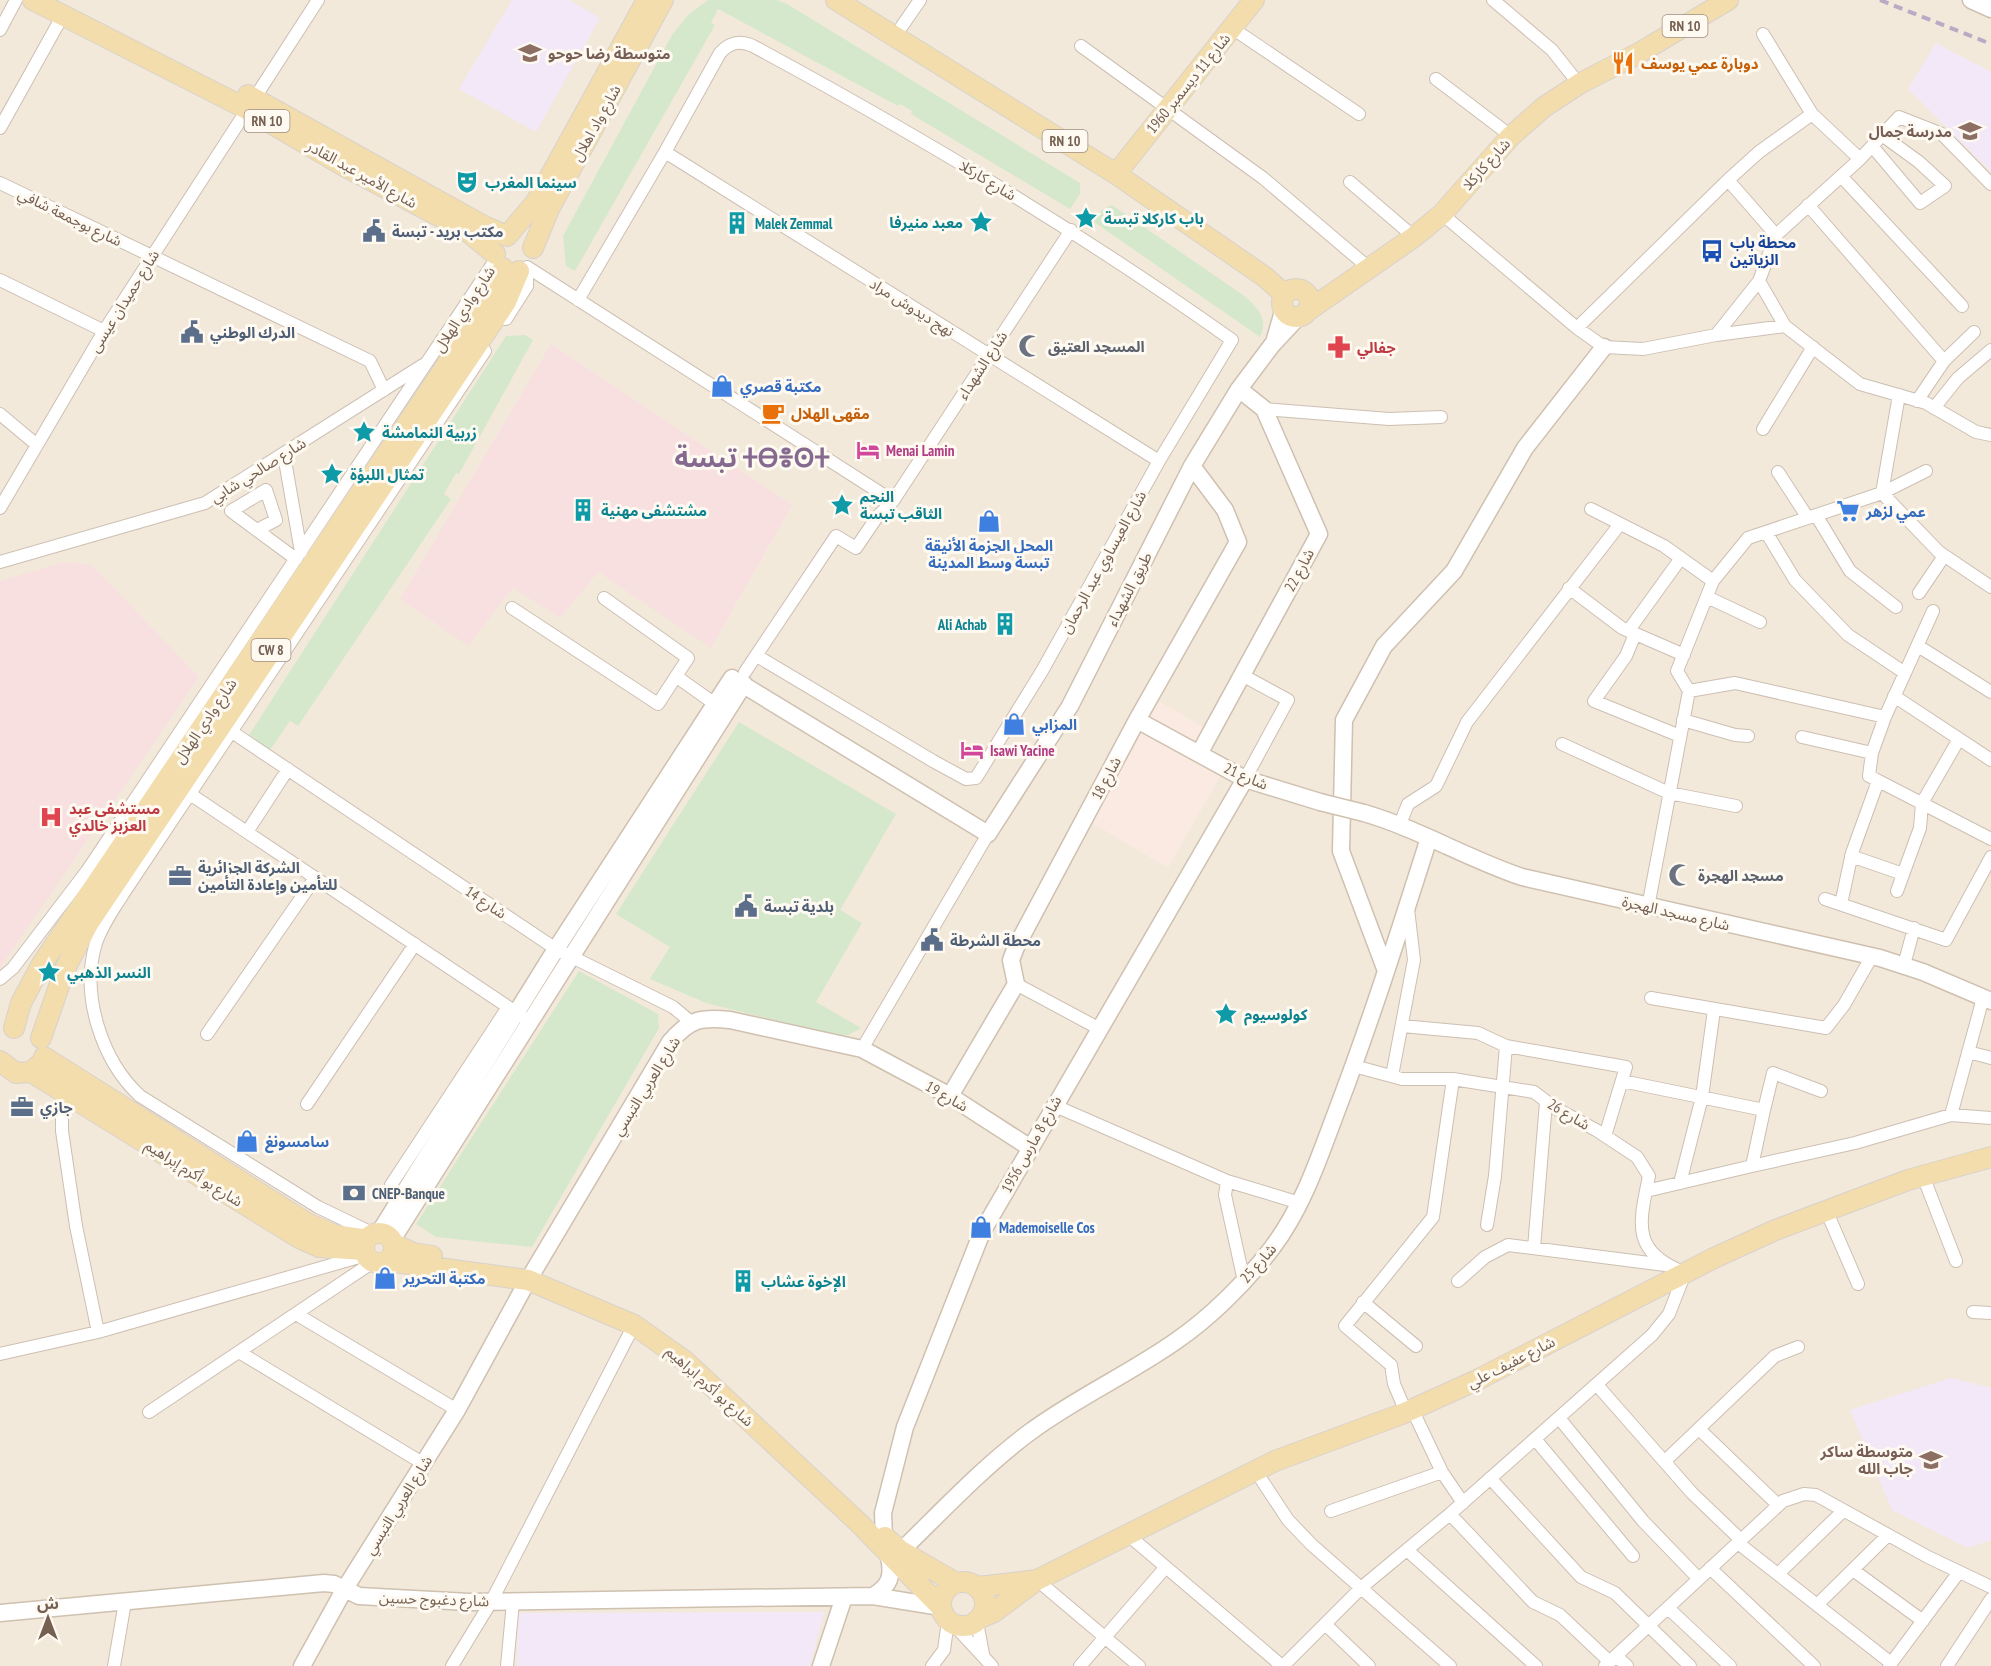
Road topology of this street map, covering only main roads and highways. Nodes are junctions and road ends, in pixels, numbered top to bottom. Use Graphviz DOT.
graph roads {
  1 [pos="33,0"];
  2 [pos="647,0"];
  3 [pos="663,0"];
  4 [pos="836,0"];
  5 [pos="857,0"];
  6 [pos="1254,0"];
  7 [pos="1728,0"];
  8 [pos="63,8"];
  9 [pos="249,103"];
  10 [pos="1119,170"];
  11 [pos="507,236"];
  12 [pos="533,248"];
  13 [pos="508,264"];
  14 [pos="5,1032"];
  15 [pos="39,1055"];
  16 [pos="3,1070"];
  17 [pos="1990,1158"];
  18 [pos="377,1246"];
  19 [pos="530,1276"];
  20 [pos="895,1554"];
  21 [pos="1037,1580"];
  22 [pos="956,1583"];
  23 [pos="978,1587"];
  24 [pos="948,1618"];
  25 [pos="979,1620"];
  1 -- 8 [label="main road, شارع الأمير عبد القادر / RN 10"];
  2 -- 11 [label="main road, شارع واد اهلال"];
  3 -- 12 [label="main road, شارع واد اهلال"];
  4 -- 10 [label="main road, RN 10"];
  5 -- 10 [label="main road, RN 10"];
  6 -- 10 [label="main road, شارع 11 ديسمبر 1960"];
  7 -- 10 [label="main road, شارع كاركلا / RN 10"];
  8 -- 9 [label="main road, شارع الأمير عبد القادر / RN 10"];
  9 -- 11 [label="main road, شارع الأمير عبد القادر / RN 10"];
  9 -- 13 [label="main road, شارع الأمير عبد القادر / RN 10"];
  11 -- 12 [label="main road"];
  11 -- 13 [label="main road"];
  12 -- 13 [label="main road"];
  13 -- 14 [label="main road, شارع وادي الهلال / CW 8"];
  13 -- 15 [label="main road, شارع وادي الهلال / CW 8"];
  14 -- 15 [label="main road"];
  15 -- 16 [label="main road"];
  15 -- 18 [label="main road, شارع بو أكرم إبراهيم"];
  15 -- 18 [label="main road, شارع بو أكرم إبراهيم"];
  17 -- 21 [label="main road, شارع عفيف علي"];
  18 -- 19 [label="main road, شارع بو أكرم ابراهيم"];
  19 -- 20 [label="main road, شارع بو أكرم ابراهيم"];
  19 -- 20 [label="main road, شارع بو أكرم ابراهيم"];
  20 -- 22 [label="main road, شارع بو أكرم ابراهيم"];
  20 -- 24 [label="main road, شارع بو أكرم ابراهيم"];
  21 -- 23 [label="main road, شارع عفيف علي"];
  21 -- 25 [label="main road, شارع عفيف علي"];
  22 -- 23 [label="main road"];
  22 -- 24 [label="main road"];
  23 -- 25 [label="main road"];
  24 -- 25 [label="main road"];
}
